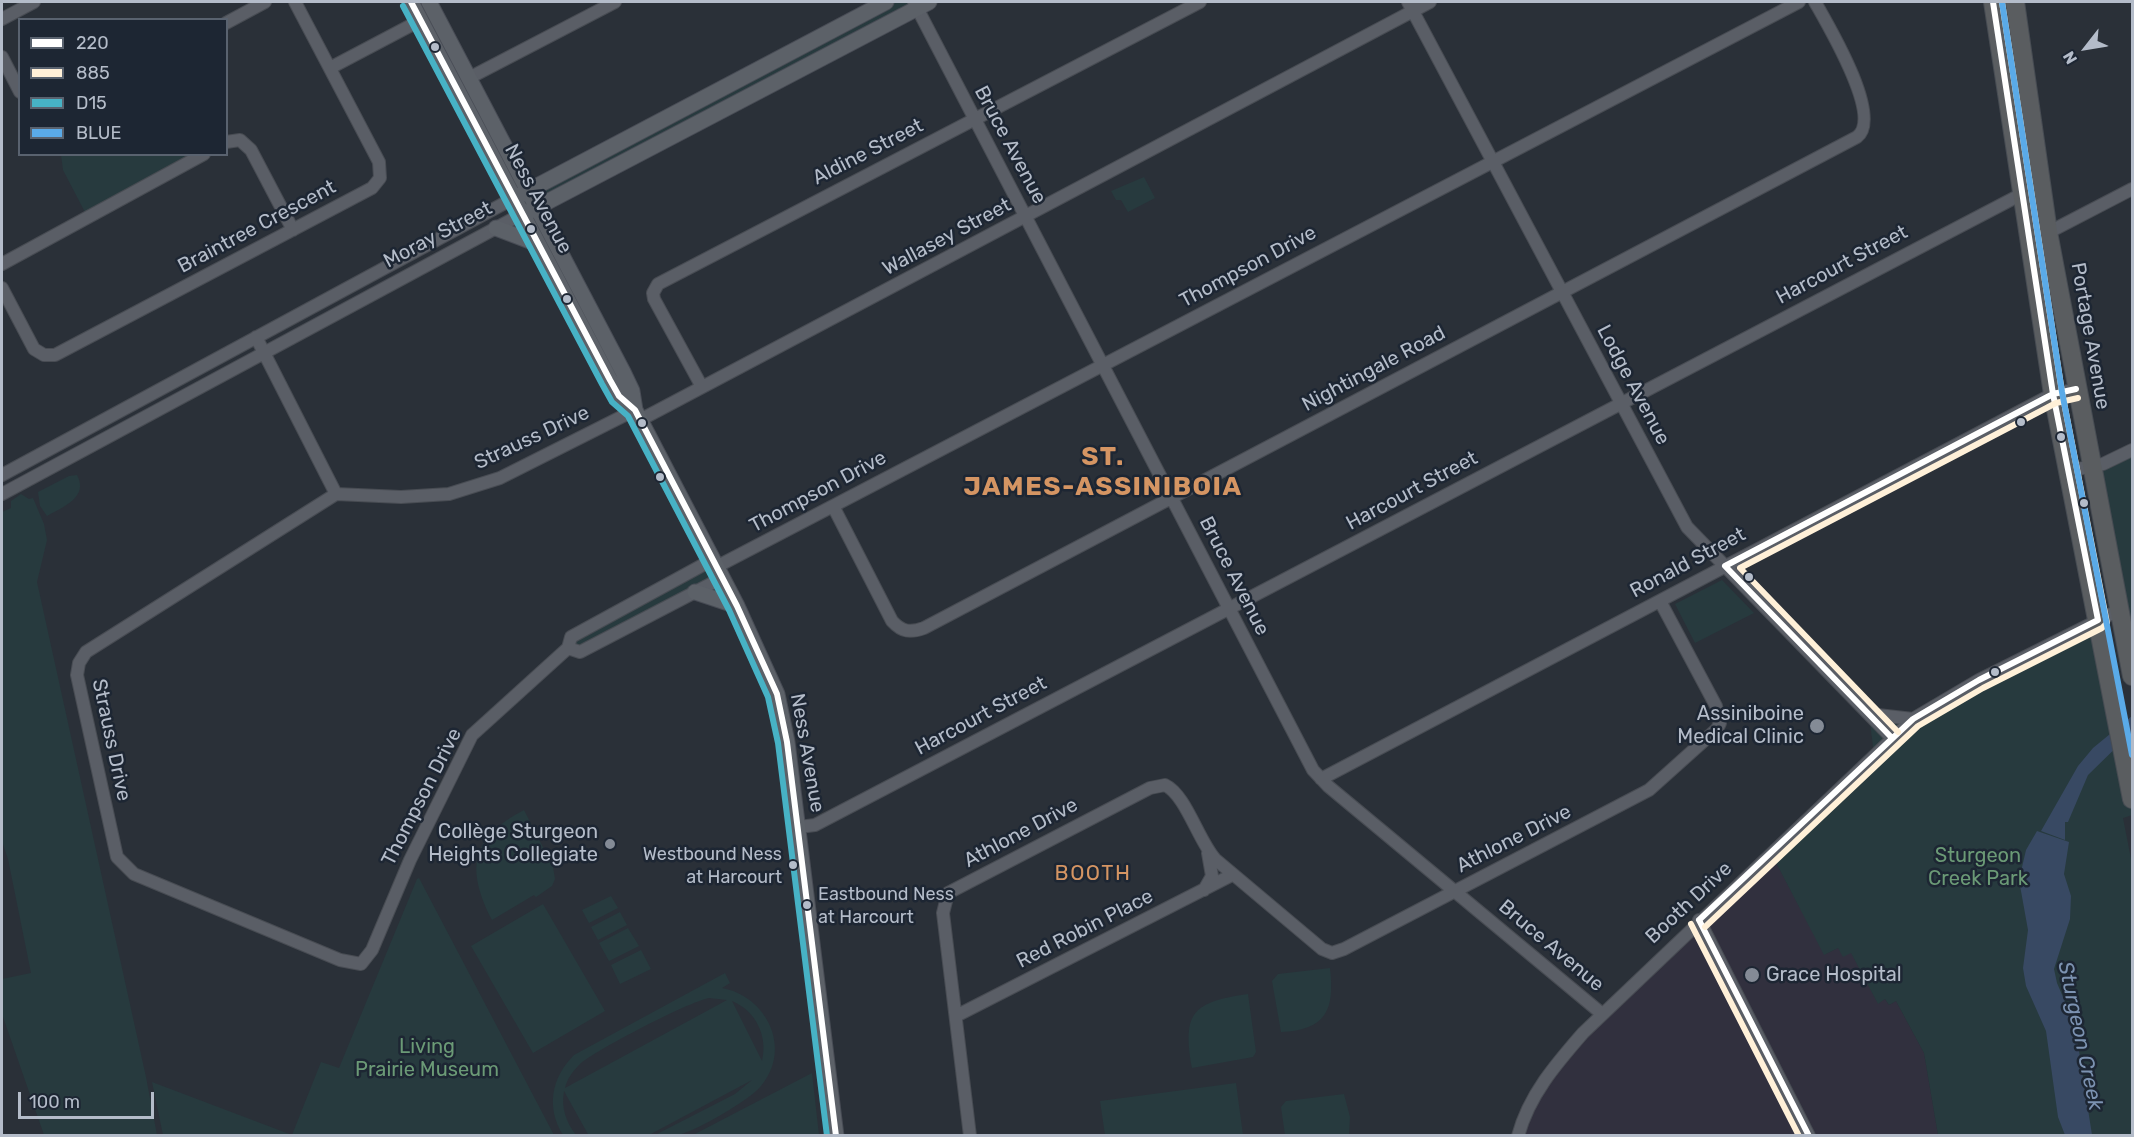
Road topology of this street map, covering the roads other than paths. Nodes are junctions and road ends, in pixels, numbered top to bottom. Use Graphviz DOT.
graph roads {
  1 [pos="34,2"];
  2 [pos="265,2"];
  3 [pos="295,2"];
  4 [pos="411,2"];
  5 [pos="429,2"];
  6 [pos="615,2"];
  7 [pos="886,2"];
  8 [pos="1200,2"];
  9 [pos="1430,2"];
  10 [pos="1799,2"];
  11 [pos="1815,2"];
  12 [pos="2018,3"];
  13 [pos="920,4"];
  14 [pos="1410,6"];
  15 [pos="1994,9"];
  16 [pos="2,19"];
  17 [pos="421,20"];
  18 [pos="228,21"];
  19 [pos="2,57"];
  20 [pos="330,68"];
  21 [pos="469,78"];
  22 [pos="18,88"];
  23 [pos="975,120"];
  24 [pos="228,142"];
  25 [pos="200,156"];
  26 [pos="1492,161"];
  27 [pos="2042,184"];
  28 [pos="2133,189"];
  29 [pos="528,190"];
  30 [pos="2020,194"];
  31 [pos="514,198"];
  32 [pos="537,208"];
  33 [pos="522,214"];
  34 [pos="1026,217"];
  35 [pos="496,228"];
  36 [pos="293,230"];
  37 [pos="2048,232"];
  38 [pos="2028,243"];
  39 [pos="538,244"];
  40 [pos="2,264"];
  41 [pos="2,288"];
  42 [pos="1562,292"];
  43 [pos="256,337"];
  44 [pos="264,352"];
  45 [pos="1103,365"];
  46 [pos="702,387"];
  47 [pos="2077,389"];
  48 [pos="2053,394"];
  49 [pos="1621,404"];
  50 [pos="637,415"];
  51 [pos="2133,450"];
  52 [pos="2092,466"];
  53 [pos="2068,471"];
  54 [pos="2,475"];
  55 [pos="2,494"];
  56 [pos="336,494"];
  57 [pos="1172,498"];
  58 [pos="833,506"];
  59 [pos="1725,566"];
  60 [pos="717,568"];
  61 [pos="695,592"];
  62 [pos="1660,601"];
  63 [pos="737,606"];
  64 [pos="1229,609"];
  65 [pos="2120,610"];
  66 [pos="2098,620"];
  67 [pos="568,648"];
  68 [pos="2133,676"];
  69 [pos="1869,714"];
  70 [pos="1913,719"];
  71 [pos="1892,738"];
  72 [pos="1321,779"];
  73 [pos="2133,799"];
  74 [pos="799,827"];
  75 [pos="1206,849"];
  76 [pos="1232,875"];
  77 [pos="1203,890"];
  78 [pos="1455,891"];
  79 [pos="1700,920"];
  80 [pos="367,959"];
  81 [pos="1601,1013"];
  82 [pos="956,1016"];
  83 [pos="836,1136"];
  84 [pos="970,1136"];
  85 [pos="1518,1136"];
  86 [pos="1809,1136"];
  1 -- 16 [label="street"];
  2 -- 18 [label="street"];
  3 -- 20 [label="street, Braintree Crescent"];
  4 -- 17 [label="main road, Ness Avenue"];
  5 -- 21 [label="main road, Ness Avenue"];
  6 -- 21 [label="street"];
  7 -- 29 [label="main road, Moray Street"];
  8 -- 23 [label="street, Aldine Street"];
  9 -- 14 [label="street, Wallasey Street"];
  10 -- 26 [label="street, Thompson Drive"];
  11 -- 42 [label="street, Nightingale Road"];
  12 -- 15 [label="street"];
  12 -- 27 [label="highway, Portage Avenue"];
  13 -- 23 [label="street, Bruce Avenue"];
  13 -- 32 [label="main road, Moray Street"];
  14 -- 26 [label="street, Lodge Avenue"];
  14 -- 34 [label="street, Wallasey Street"];
  15 -- 30 [label="highway"];
  17 -- 20 [label="street"];
  17 -- 31 [label="main road, Ness Avenue"];
  19 -- 22 [label="street"];
  20 -- 36 [label="street, Braintree Crescent"];
  21 -- 29 [label="main road, Ness Avenue"];
  23 -- 34 [label="street, Bruce Avenue"];
  23 -- 46 [label="street, Aldine Street"];
  24 -- 36 [label="street"];
  25 -- 40 [label="street"];
  26 -- 42 [label="street, Lodge Avenue"];
  26 -- 45 [label="street, Thompson Drive"];
  27 -- 30 [label="street, Harcourt Street"];
  27 -- 37 [label="highway, Portage Avenue"];
  28 -- 37 [label="street"];
  29 -- 31 [label="main road, Moray Street"];
  29 -- 32 [label="main road, Ness Avenue"];
  30 -- 38 [label="highway"];
  30 -- 49 [label="street, Harcourt Street"];
  31 -- 33 [label="main road, Ness Avenue"];
  31 -- 43 [label="street, Moray Street"];
  32 -- 33 [label="main road, Moray Street"];
  32 -- 50 [label="main road, Ness Avenue"];
  33 -- 35 [label="street, Moray Street"];
  33 -- 39 [label="main road, Ness Avenue"];
  34 -- 45 [label="street, Bruce Avenue"];
  34 -- 46 [label="street, Wallasey Street"];
  35 -- 39 [label="main road"];
  35 -- 44 [label="street, Moray Street"];
  36 -- 41 [label="street, Braintree Crescent"];
  37 -- 38 [label="street"];
  37 -- 47 [label="highway, Portage Avenue"];
  38 -- 48 [label="highway"];
  39 -- 50 [label="main road, Ness Avenue"];
  42 -- 49 [label="street, Lodge Avenue"];
  42 -- 57 [label="street, Nightingale Road"];
  43 -- 44 [label="street"];
  43 -- 54 [label="street, Moray Street"];
  44 -- 55 [label="street, Moray Street"];
  44 -- 56 [label="street"];
  45 -- 57 [label="street, Bruce Avenue"];
  45 -- 58 [label="street, Thompson Drive"];
  46 -- 50 [label="street, Wallasey Street"];
  47 -- 48 [label="street, Ronald Street"];
  47 -- 52 [label="highway, Portage Avenue"];
  48 -- 53 [label="highway"];
  48 -- 59 [label="street, Ronald Street"];
  49 -- 59 [label="street, Lodge Avenue"];
  49 -- 64 [label="street, Harcourt Street"];
  50 -- 56 [label="street, Strauss Drive"];
  50 -- 60 [label="main road, Ness Avenue"];
  51 -- 52 [label="street"];
  52 -- 53 [label="street"];
  52 -- 65 [label="highway, Portage Avenue"];
  53 -- 66 [label="highway"];
  56 -- 80 [label="street, Strauss Drive"];
  57 -- 58 [label="street, Nightingale Road"];
  57 -- 64 [label="street, Bruce Avenue"];
  58 -- 60 [label="street, Thompson Drive"];
  59 -- 62 [label="street, Ronald Street"];
  59 -- 69 [label="street, Lodge Avenue"];
  60 -- 61 [label="street, Thompson Drive"];
  60 -- 63 [label="main road, Ness Avenue"];
  60 -- 67 [label="street, Thompson Drive"];
  61 -- 63 [label="main road"];
  61 -- 67 [label="street, Thompson Drive"];
  62 -- 72 [label="street, Ronald Street"];
  62 -- 78 [label="street, Athlone Drive"];
  63 -- 74 [label="main road, Ness Avenue"];
  64 -- 72 [label="street, Bruce Avenue"];
  64 -- 74 [label="street, Harcourt Street"];
  65 -- 66 [label="street, Booth Drive"];
  65 -- 68 [label="highway, Portage Avenue"];
  66 -- 70 [label="street, Booth Drive"];
  66 -- 73 [label="highway"];
  67 -- 80 [label="street, Thompson Drive"];
  69 -- 70 [label="street"];
  69 -- 71 [label="street, Lodge Avenue"];
  70 -- 71 [label="street, Booth Drive"];
  71 -- 79 [label="street, Booth Drive"];
  72 -- 78 [label="street, Bruce Avenue"];
  74 -- 83 [label="main road, Ness Avenue"];
  75 -- 76 [label="street, Athlone Drive"];
  75 -- 77 [label="street, Athlone Drive"];
  75 -- 82 [label="street, Athlone Drive"];
  76 -- 77 [label="street, Red Robin Place"];
  76 -- 78 [label="street, Athlone Drive"];
  77 -- 82 [label="street, Red Robin Place"];
  78 -- 81 [label="street, Bruce Avenue"];
  79 -- 81 [label="street, Booth Drive"];
  79 -- 86 [label="street"];
  81 -- 85 [label="street, Booth Drive"];
  82 -- 84 [label="street, Athlone Drive"];
}
